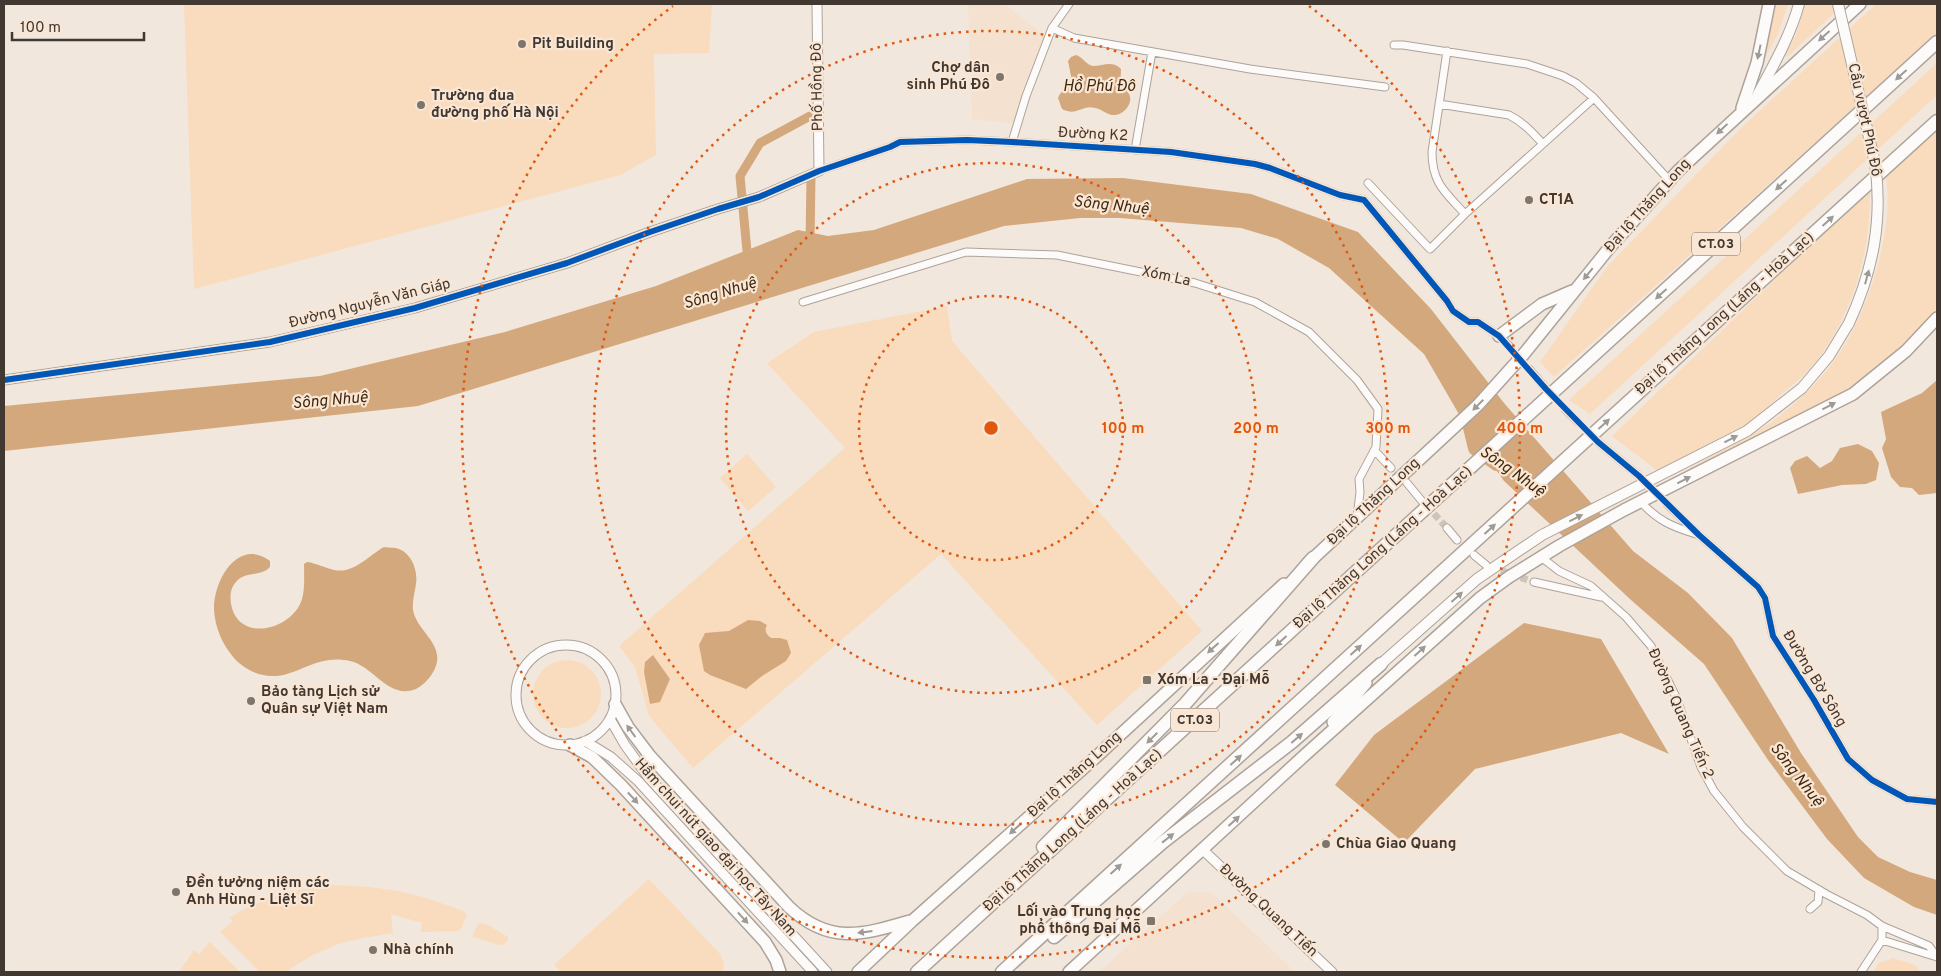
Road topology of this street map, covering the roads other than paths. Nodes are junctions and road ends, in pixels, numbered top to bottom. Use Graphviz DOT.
graph roads {
  1 [pos="817,4"];
  2 [pos="1069,4"];
  3 [pos="1769,4"];
  4 [pos="1798,4"];
  5 [pos="1838,4"];
  6 [pos="1860,4"];
  7 [pos="1052,28"];
  8 [pos="1937,42"];
  9 [pos="1394,45"];
  10 [pos="1446,51"];
  11 [pos="1152,52"];
  12 [pos="1385,87"];
  13 [pos="1758,96"];
  14 [pos="1594,98"];
  15 [pos="1439,104"];
  16 [pos="1741,112"];
  17 [pos="1937,121"];
  18 [pos="1012,142"];
  19 [pos="1543,144"];
  20 [pos="1135,150"];
  21 [pos="819,171"];
  22 [pos="1669,180"];
  23 [pos="1368,183"];
  24 [pos="1465,214"];
  25 [pos="1574,290"];
  26 [pos="803,302"];
  27 [pos="1937,318"];
  28 [pos="1499,336"];
  29 [pos="1510,347"];
  30 [pos="1529,369"];
  31 [pos="4,380"];
  32 [pos="1546,389"];
  33 [pos="1565,409"];
  34 [pos="1578,422"];
  35 [pos="1598,442"];
  36 [pos="1375,452"];
  37 [pos="1391,468"];
  38 [pos="1639,476"];
  39 [pos="1407,483"];
  40 [pos="1641,502"];
  41 [pos="1667,504"];
  42 [pos="1426,506"];
  43 [pos="1357,518"];
  44 [pos="1447,528"];
  45 [pos="1699,535"];
  46 [pos="1457,540"];
  47 [pos="1474,555"];
  48 [pos="1541,557"];
  49 [pos="1313,558"];
  50 [pos="1486,565"];
  51 [pos="1534,582"];
  52 [pos="1602,598"];
  53 [pos="1381,664"];
  54 [pos="616,704"];
  55 [pos="610,719"];
  56 [pos="585,741"];
  57 [pos="570,745"];
  58 [pos="1306,754"];
  59 [pos="1937,802"];
  60 [pos="1203,850"];
  61 [pos="1819,890"];
  62 [pos="1810,909"];
  63 [pos="912,921"];
  64 [pos="1882,926"];
  65 [pos="1882,940"];
  66 [pos="1937,958"];
  67 [pos="780,972"];
  68 [pos="813,972"];
  69 [pos="827,972"];
  70 [pos="858,972"];
  71 [pos="917,972"];
  72 [pos="1002,972"];
  73 [pos="1012,972"];
  74 [pos="1069,972"];
  75 [pos="1332,972"];
  76 [pos="1861,972"];
  1 -- 21 [label="street, Phố Hồng Đô"];
  2 -- 7 [label="street"];
  3 -- 16 [label="main road, one-way"];
  4 -- 13 [label="main road"];
  53 -- 5 [label="main road, Cầu vượt Phú Đô, one-way, bridge"];
  6 -- 13 [label="main road, Đại lộ Thăng Long, one-way"];
  7 -- 11 [label="street"];
  7 -- 18 [label="street"];
  8 -- 71 [label="highway, Đại lộ Thăng Long (Láng - Hoà Lạc) / CT.03, one-way"];
  9 -- 10 [label="street"];
  10 -- 14 [label="street"];
  10 -- 15 [label="street"];
  11 -- 12 [label="street"];
  11 -- 20 [label="street"];
  13 -- 16 [label="main road, Đại lộ Thăng Long"];
  14 -- 19 [label="street"];
  14 -- 22 [label="street"];
  15 -- 19 [label="street"];
  15 -- 24 [label="street"];
  16 -- 22 [label="main road, Đại lộ Thăng Long, one-way"];
  72 -- 17 [label="highway, Đại lộ Thăng Long (Láng - Hoà Lạc), one-way"];
  18 -- 20 [label="street, Đường K2"];
  18 -- 21 [label="street, Đường K2"];
  19 -- 24 [label="street"];
  20 -- 28 [label="street, Đường K2"];
  21 -- 31 [label="street, Đường Nguyễn Văn Giáp"];
  22 -- 25 [label="main road, Đại lộ Thăng Long, one-way"];
  23 -- 24 [label="street"];
  25 -- 28 [label="main road"];
  25 -- 43 [label="main road, Đại lộ Thăng Long, one-way"];
  26 -- 36 [label="street, Xóm La"];
  40 -- 27 [label="main road, one-way"];
  28 -- 29 [label="street"];
  30 -- 32 [label="street"];
  33 -- 34 [label="street"];
  35 -- 38 [label="street"];
  36 -- 37 [label="street"];
  36 -- 43 [label="street, Xóm La"];
  39 -- 42 [label="street"];
  40 -- 45 [label="street, Đường Bờ Sông"];
  40 -- 48 [label="main road"];
  41 -- 45 [label="street"];
  43 -- 49 [label="main road, Đại lộ Thăng Long"];
  44 -- 46 [label="street"];
  45 -- 59 [label="street, Đường Bờ Sông"];
  47 -- 50 [label="street"];
  48 -- 52 [label="street, Đường Quang Tiến 2"];
  58 -- 48 [label="main road, one-way"];
  49 -- 63 [label="main road, Đại lộ Thăng Long, one-way"];
  49 -- 71 [label="highway, one-way"];
  51 -- 52 [label="street"];
  52 -- 61 [label="street, Đường Quang Tiến 2"];
  53 -- 58 [label="main road"];
  73 -- 53 [label="highway, one-way"];
  54 -- 55 [label="street"];
  54 -- 57 [label="street"];
  63 -- 54 [label="main road, one-way"];
  55 -- 56 [label="street"];
  55 -- 69 [label="street, Hầm chui nút giao đại học Tây Nam"];
  56 -- 57 [label="street"];
  56 -- 68 [label="street, Hầm chui nút giao đại học Tây Nam"];
  57 -- 67 [label="main road, one-way"];
  60 -- 58 [label="main road, one-way"];
  60 -- 74 [label="main road"];
  60 -- 75 [label="street, Đường Quang Tiến"];
  61 -- 62 [label="street"];
  61 -- 64 [label="street, Đường Quang Tiến 2"];
  63 -- 70 [label="main road, Đại lộ Thăng Long"];
  64 -- 65 [label="street"];
  64 -- 66 [label="street, Đường Quang Tiến 2"];
  65 -- 66 [label="street"];
  65 -- 76 [label="street"];
}
